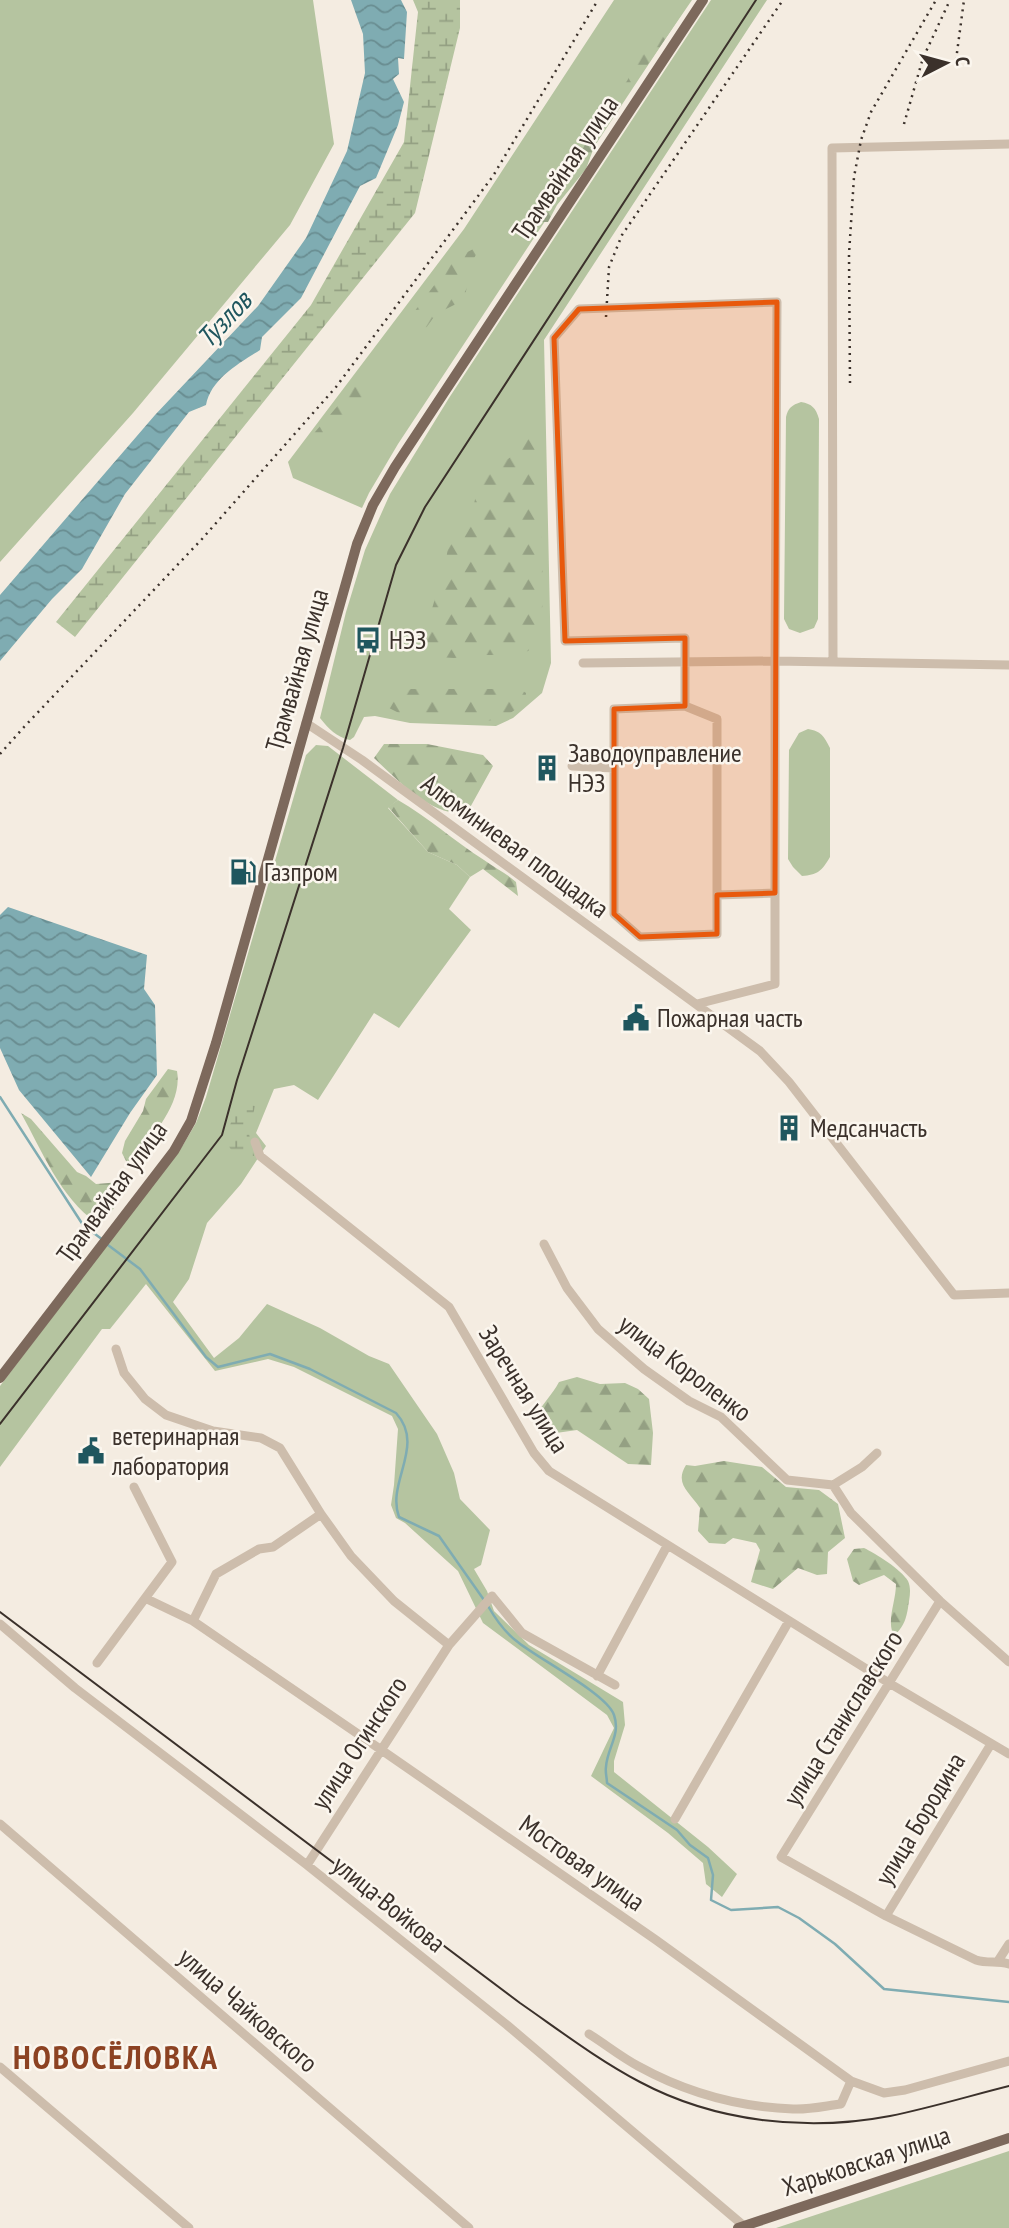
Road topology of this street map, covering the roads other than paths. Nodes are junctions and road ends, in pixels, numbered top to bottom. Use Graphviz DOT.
graph roads {
  1 [pos="703,0"];
  2 [pos="1009,144"];
  3 [pos="775,661"];
  4 [pos="684,662"];
  5 [pos="833,662"];
  6 [pos="583,663"];
  7 [pos="1009,665"];
  8 [pos="685,706"];
  9 [pos="306,723"];
  10 [pos="572,766"];
  11 [pos="614,768"];
  12 [pos="775,893"];
  13 [pos="717,895"];
  14 [pos="697,1004"];
  15 [pos="255,1142"];
  16 [pos="544,1244"];
  17 [pos="1009,1293"];
  18 [pos="116,1349"];
  19 [pos="0,1378"];
  20 [pos="877,1453"];
  21 [pos="833,1485"];
  22 [pos="134,1487"];
  23 [pos="321,1514"];
  24 [pos="667,1546"];
  25 [pos="147,1599"];
  26 [pos="940,1601"];
  27 [pos="193,1621"];
  28 [pos="789,1621"];
  29 [pos="0,1624"];
  30 [pos="449,1645"];
  31 [pos="1009,1662"];
  32 [pos="97,1663"];
  33 [pos="597,1676"];
  34 [pos="889,1683"];
  35 [pos="615,1685"];
  36 [pos="991,1744"];
  37 [pos="380,1749"];
  38 [pos="1009,1754"];
  39 [pos="675,1819"];
  40 [pos="0,1824"];
  41 [pos="307,1865"];
  42 [pos="886,1916"];
  43 [pos="1009,1944"];
  44 [pos="998,1961"];
  45 [pos="1009,1964"];
  46 [pos="589,2034"];
  47 [pos="1009,2061"];
  48 [pos="0,2067"];
  49 [pos="851,2081"];
  50 [pos="1009,2138"];
  51 [pos="741,2227"];
  52 [pos="189,2228"];
  53 [pos="469,2228"];
  1 -- 9 [label="main road, Трамвайная улица"];
  2 -- 5 [label="street"];
  3 -- 4 [label="street"];
  3 -- 4 [label="street"];
  3 -- 5 [label="street"];
  3 -- 12 [label="street"];
  4 -- 6 [label="street"];
  4 -- 8 [label="street"];
  5 -- 7 [label="street"];
  8 -- 11 [label="street"];
  8 -- 13 [label="street"];
  9 -- 14 [label="street, Алюминиевая площадка"];
  9 -- 19 [label="main road, Трамвайная улица"];
  10 -- 11 [label="street"];
  11 -- 13 [label="street"];
  12 -- 13 [label="street"];
  12 -- 14 [label="street"];
  14 -- 17 [label="street, Алюминиевая площадка"];
  15 -- 24 [label="street, Заречная улица"];
  16 -- 21 [label="street, улица Короленко"];
  18 -- 23 [label="street"];
  20 -- 21 [label="street"];
  21 -- 26 [label="street"];
  22 -- 25 [label="street"];
  23 -- 27 [label="street"];
  23 -- 30 [label="street"];
  24 -- 28 [label="street, Заречная улица"];
  24 -- 33 [label="street"];
  25 -- 27 [label="street, Мостовая улица"];
  25 -- 32 [label="street"];
  26 -- 31 [label="street"];
  26 -- 34 [label="street, улица Станиславского"];
  27 -- 37 [label="street, Мостовая улица"];
  28 -- 34 [label="street, Заречная улица"];
  28 -- 39 [label="street"];
  29 -- 41 [label="street, улица Войкова"];
  30 -- 33 [label="street, улица Огинского"];
  30 -- 37 [label="street, улица Огинского"];
  33 -- 35 [label="street, улица Огинского"];
  34 -- 36 [label="street, Заречная улица"];
  34 -- 42 [label="street, улица Станиславского"];
  36 -- 38 [label="street, Заречная улица"];
  36 -- 42 [label="street, улица Бородина"];
  37 -- 41 [label="street, улица Огинского"];
  37 -- 49 [label="street, Мостовая улица"];
  40 -- 53 [label="street, улица Чайковского"];
  41 -- 51 [label="street, улица Войкова"];
  42 -- 44 [label="street"];
  43 -- 44 [label="street"];
  44 -- 45 [label="street"];
  46 -- 49 [label="street"];
  47 -- 49 [label="street, Мостовая улица"];
  48 -- 52 [label="street"];
  50 -- 51 [label="main road, Харьковская улица"];
}
